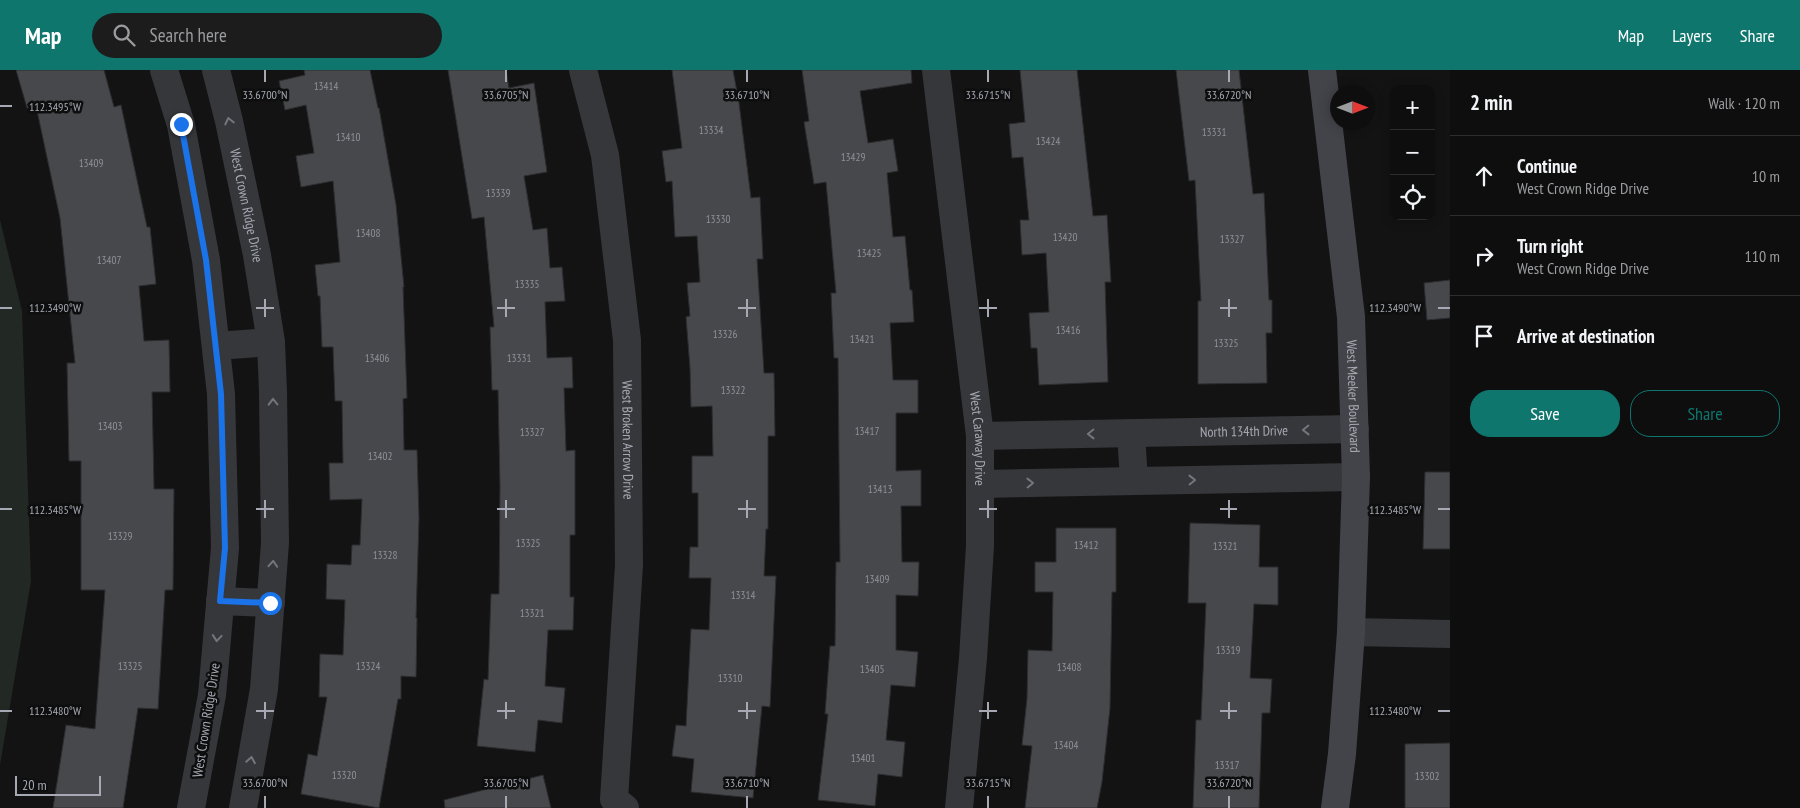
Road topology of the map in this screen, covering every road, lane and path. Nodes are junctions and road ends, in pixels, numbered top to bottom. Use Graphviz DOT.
graph roads {
  1 [pos="164,70"];
  2 [pos="216,70"];
  3 [pos="583,70"];
  4 [pos="936,70"];
  5 [pos="1322,70"];
  6 [pos="270,342"];
  7 [pos="216,346"];
  8 [pos="1355,429"];
  9 [pos="1131,433"];
  10 [pos="980,436"];
  11 [pos="1356,477"];
  12 [pos="1134,481"];
  13 [pos="981,484"];
  14 [pos="220,601"];
  15 [pos="270,603"];
  16 [pos="1351,632"];
  17 [pos="1450,634"];
  18 [pos="191,808"];
  19 [pos="243,808"];
  20 [pos="625,808"];
  21 [pos="959,808"];
  22 [pos="1335,808"];
  1 -- 7 [label="street, West Crown Ridge Drive"];
  6 -- 2 [label="street, West Crown Ridge Drive, one-way"];
  3 -- 20 [label="street, West Broken Arrow Drive"];
  4 -- 10 [label="street, West Caraway Drive"];
  5 -- 8 [label="street, West Meeker Boulevard"];
  6 -- 7 [label="street"];
  15 -- 6 [label="street, West Crown Ridge Drive, one-way"];
  7 -- 14 [label="street, West Crown Ridge Drive"];
  8 -- 9 [label="street, North 134th Drive, one-way"];
  8 -- 11 [label="street, West Meeker Boulevard"];
  9 -- 10 [label="street, North 134th Drive, one-way"];
  9 -- 12 [label="street"];
  10 -- 13 [label="street, West Caraway Drive"];
  12 -- 11 [label="street, one-way"];
  11 -- 16 [label="street, West Meeker Boulevard"];
  13 -- 12 [label="street, one-way"];
  13 -- 21 [label="street, West Caraway Drive"];
  14 -- 15 [label="street"];
  14 -- 18 [label="street, West Crown Ridge Drive, one-way"];
  19 -- 15 [label="street, West Crown Ridge Drive, one-way"];
  16 -- 17 [label="street"];
  16 -- 22 [label="street, West Meeker Boulevard"];
}
